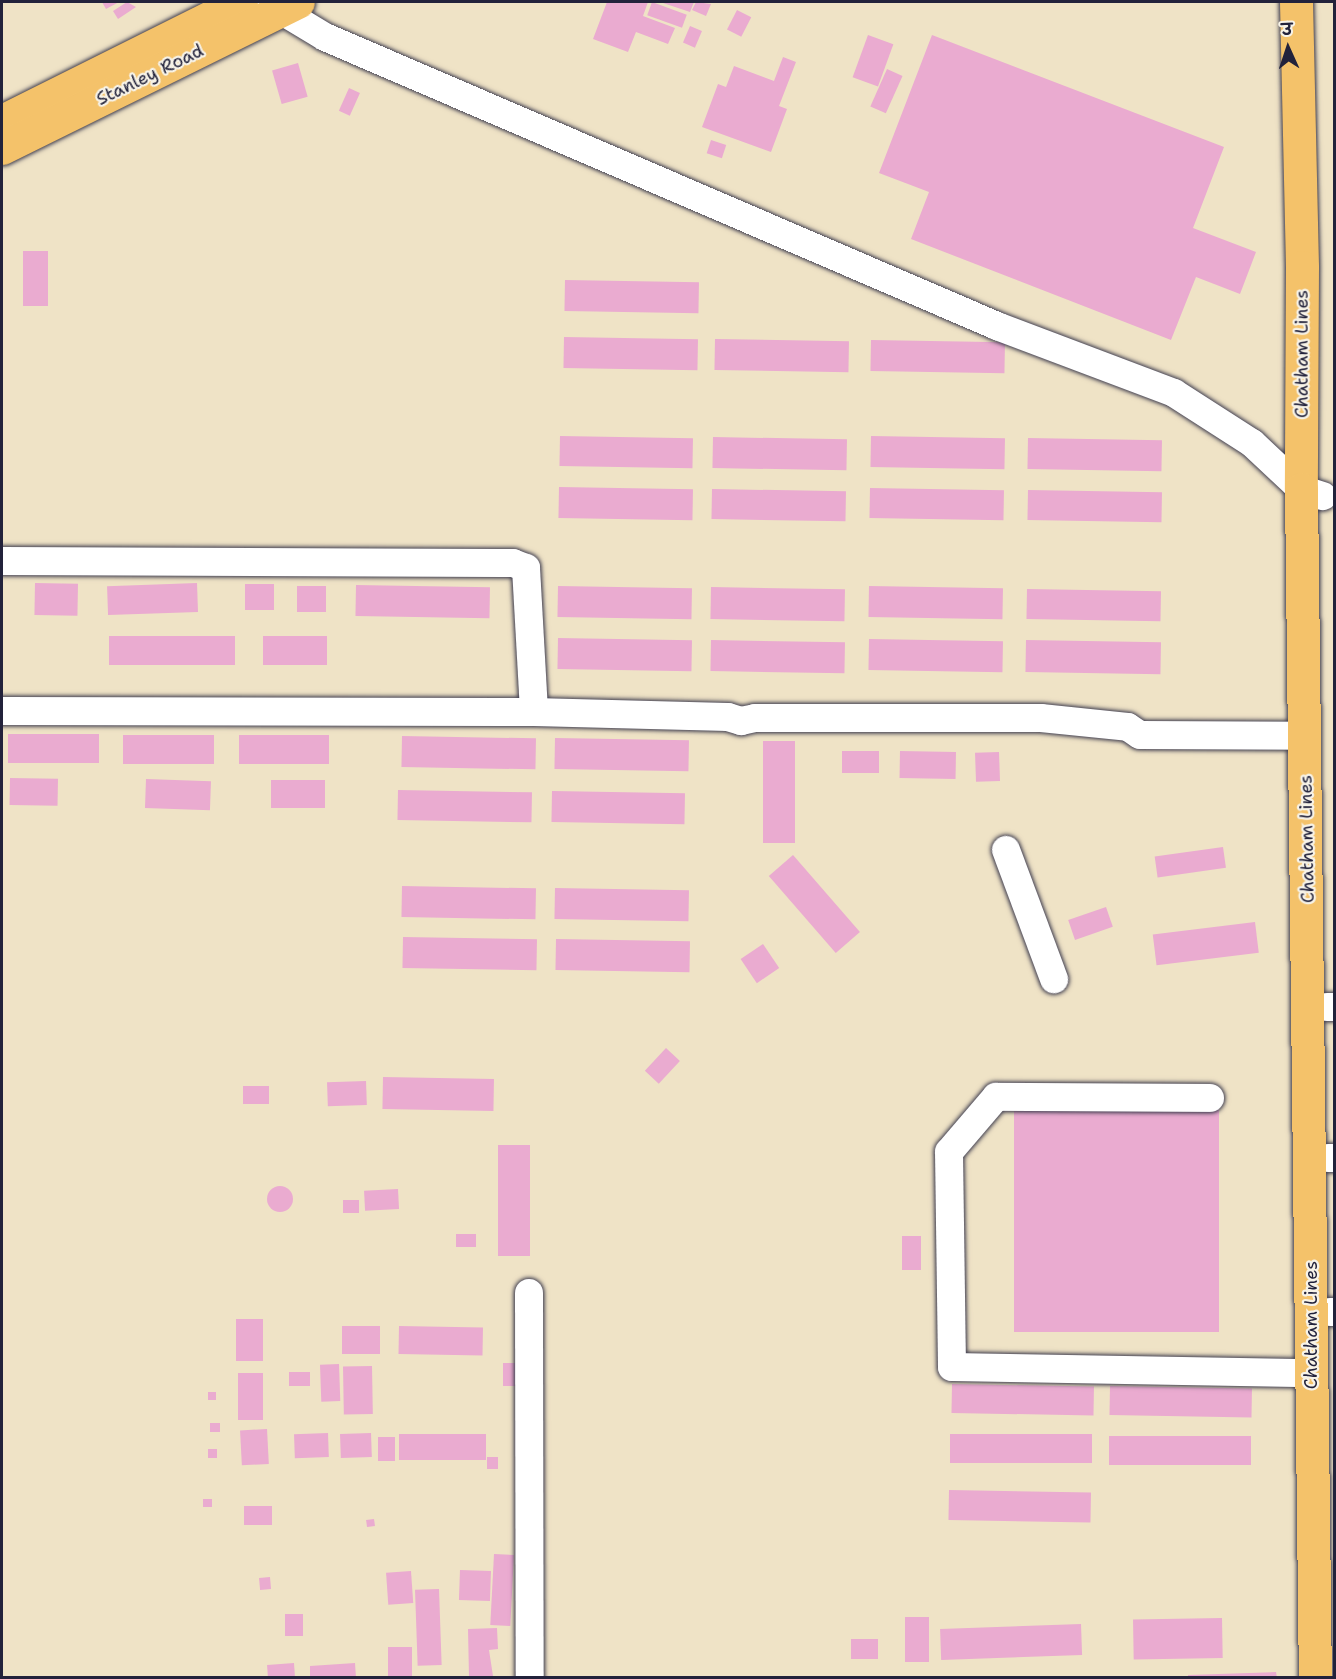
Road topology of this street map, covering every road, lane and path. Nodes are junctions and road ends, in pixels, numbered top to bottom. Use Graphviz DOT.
graph roads {
  1 [pos="241,2"];
  2 [pos="1296,2"];
  3 [pos="1312,2"];
  4 [pos="282,4"];
  5 [pos="2,121"];
  6 [pos="2,148"];
  7 [pos="1312,493"];
  8 [pos="2,561"];
  9 [pos="2,711"];
  10 [pos="534,712"];
  11 [pos="1306,736"];
  12 [pos="1006,850"];
  13 [pos="1054,979"];
  14 [pos="1331,1007"];
  15 [pos="1210,1098"];
  16 [pos="1331,1158"];
  17 [pos="529,1293"];
  18 [pos="1332,1312"];
  19 [pos="1312,1372"];
  20 [pos="1334,1640"];
  21 [pos="1335,1646"];
  22 [pos="530,1677"];
  23 [pos="1315,1677"];
  1 -- 5 [label="main road, Stanley Road"];
  2 -- 7 [label="main road, Chatham Lines"];
  3 -- 7 [label="main road, Chatham Lines"];
  4 -- 6 [label="main road, Stanley Road"];
  4 -- 7 [label="street"];
  7 -- 11 [label="main road, Chatham Lines"];
  7 -- 14 [label="main road, Chatham Lines"];
  8 -- 10 [label="street"];
  9 -- 10 [label="street"];
  10 -- 11 [label="street"];
  11 -- 19 [label="main road, Chatham Lines"];
  12 -- 13 [label="street"];
  14 -- 16 [label="main road, Chatham Lines"];
  15 -- 19 [label="street"];
  16 -- 18 [label="main road, Chatham Lines"];
  17 -- 22 [label="street"];
  18 -- 20 [label="main road, Chatham Lines"];
  19 -- 23 [label="main road, Chatham Lines"];
  20 -- 21 [label="main road, Chatham Lines"];
}
